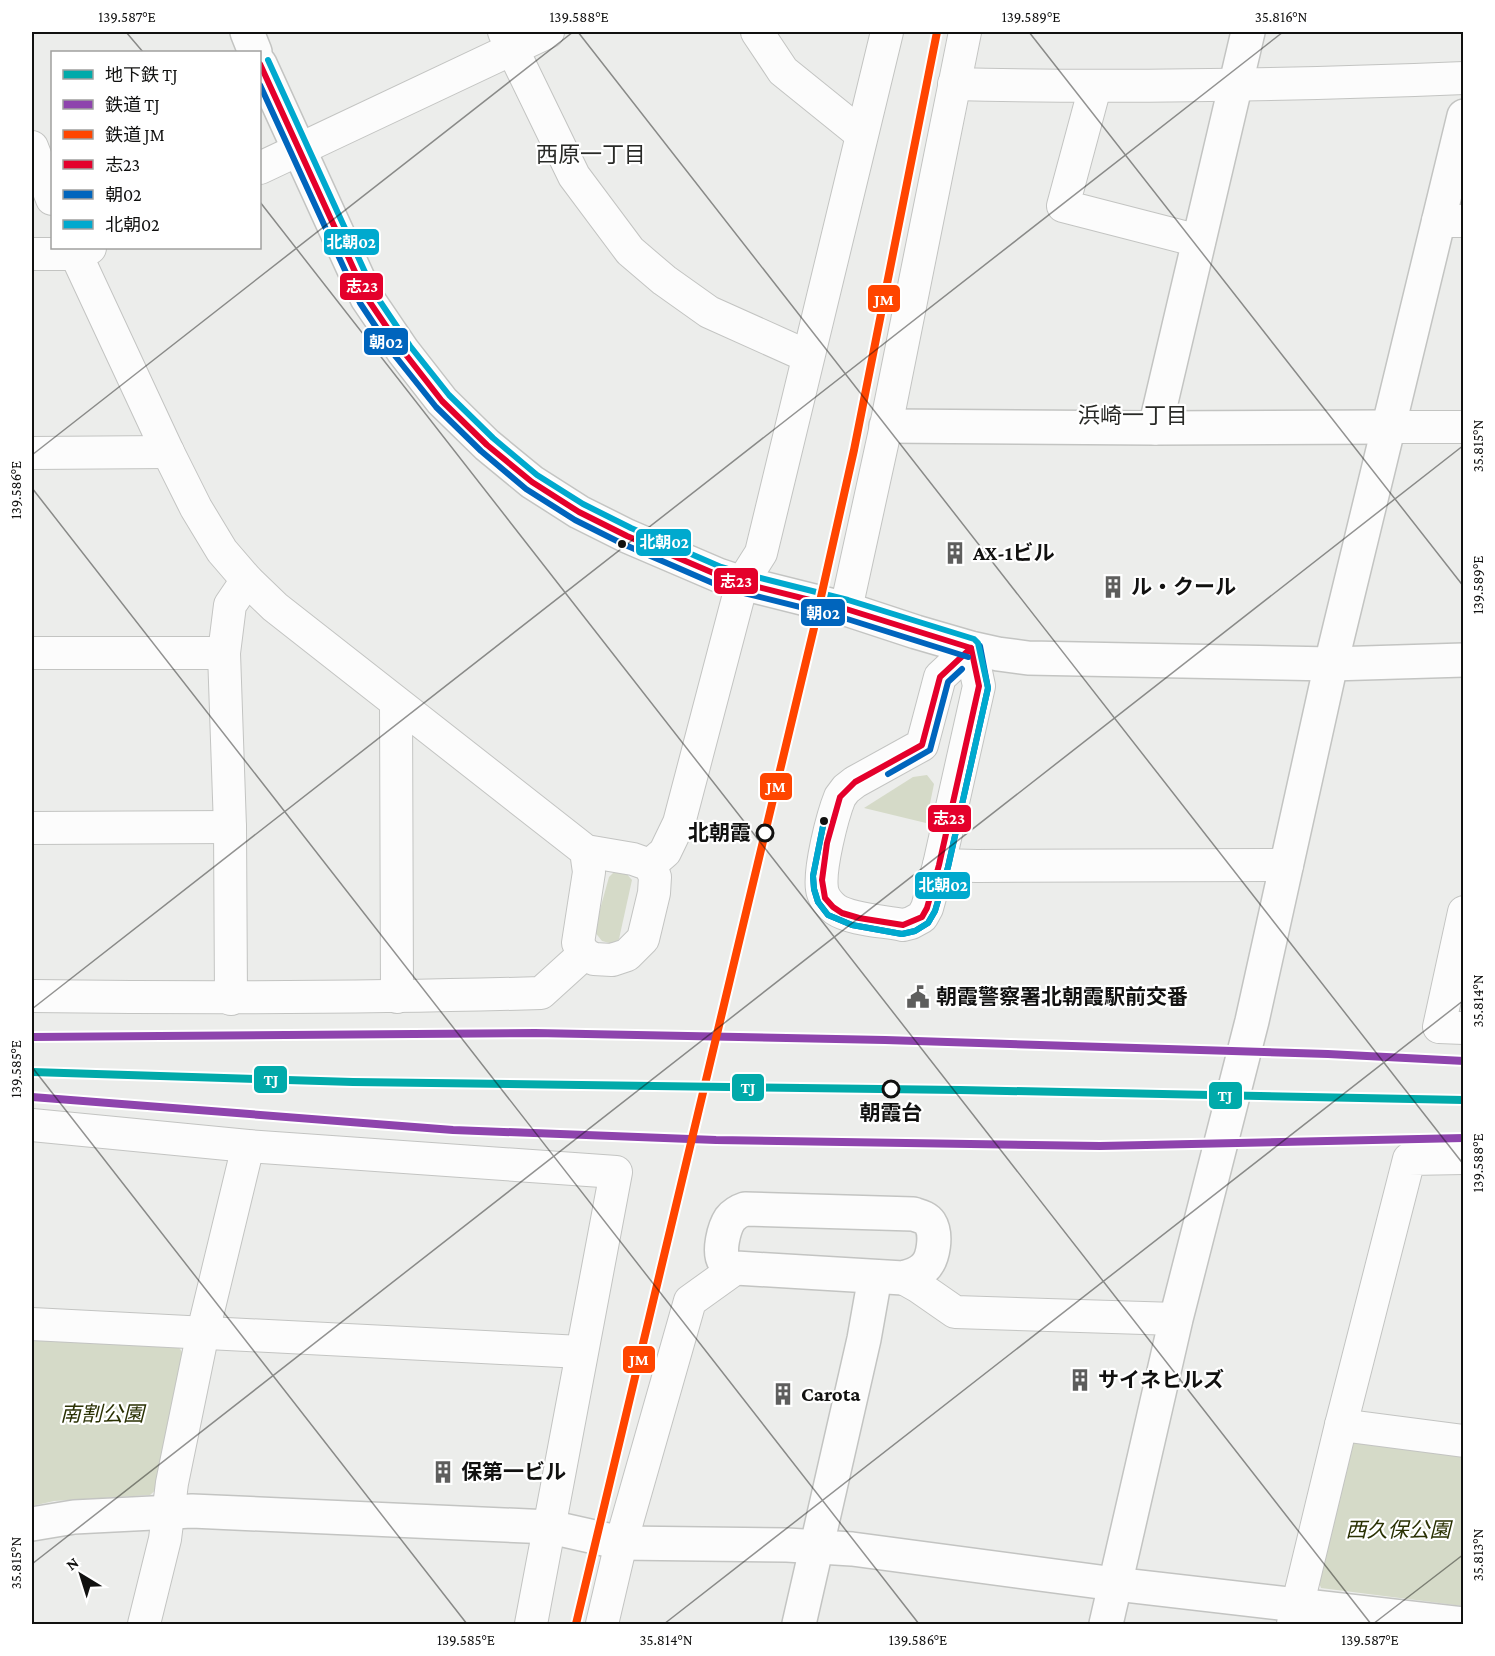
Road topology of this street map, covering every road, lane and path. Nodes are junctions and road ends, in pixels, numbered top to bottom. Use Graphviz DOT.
graph roads {
  1 [pos="248,32"];
  2 [pos="548,32"];
  3 [pos="757,32"];
  4 [pos="886,32"];
  5 [pos="965,32"];
  6 [pos="1248,32"];
  7 [pos="507,40"];
  8 [pos="255,51"];
  9 [pos="261,66"];
  10 [pos="1464,78"];
  11 [pos="954,84"];
  12 [pos="1235,86"];
  13 [pos="1095,87"];
  14 [pos="1464,116"];
  15 [pos="861,134"];
  16 [pos="32,147"];
  17 [pos="298,150"];
  18 [pos="261,168"];
  19 [pos="51,196"];
  20 [pos="1451,221"];
  21 [pos="1199,241"];
  22 [pos="80,250"];
  23 [pos="32,254"];
  24 [pos="807,356"];
  25 [pos="886,426"];
  26 [pos="1389,427"];
  27 [pos="1464,427"];
  28 [pos="1155,428"];
  29 [pos="168,452"];
  30 [pos="32,453"];
  31 [pos="247,580"];
  32 [pos="742,583"];
  33 [pos="846,609"];
  34 [pos="971,648"];
  35 [pos="32,653"];
  36 [pos="224,653"];
  37 [pos="1464,660"];
  38 [pos="1331,664"];
  39 [pos="396,703"];
  40 [pos="922,745"];
  41 [pos="959,780"];
  42 [pos="230,827"];
  43 [pos="32,828"];
  44 [pos="586,851"];
  45 [pos="650,865"];
  46 [pos="939,865"];
  47 [pos="1287,865"];
  48 [pos="1464,912"];
  49 [pos="584,954"];
  50 [pos="32,996"];
  51 [pos="398,997"];
  52 [pos="231,999"];
  53 [pos="1464,1028"];
  54 [pos="32,1125"];
  55 [pos="248,1146"];
  56 [pos="1464,1158"];
  57 [pos="736,1268"];
  58 [pos="889,1278"];
  59 [pos="1176,1319"];
  60 [pos="32,1324"];
  61 [pos="203,1332"];
  62 [pos="581,1352"];
  63 [pos="1341,1425"];
  64 [pos="1464,1441"];
  65 [pos="168,1511"];
  66 [pos="32,1524"];
  67 [pos="550,1527"];
  68 [pos="621,1543"];
  69 [pos="818,1546"];
  70 [pos="1115,1584"];
  71 [pos="1296,1614"];
  72 [pos="144,1624"];
  73 [pos="531,1624"];
  74 [pos="602,1624"];
  75 [pos="799,1624"];
  76 [pos="1106,1624"];
  77 [pos="1463,1624"];
  1 -- 8 [label="street"];
  2 -- 7 [label="street"];
  3 -- 15 [label="street"];
  4 -- 15 [label="street"];
  5 -- 11 [label="street"];
  6 -- 12 [label="street"];
  7 -- 17 [label="street"];
  7 -- 24 [label="street"];
  9 -- 17 [label="street"];
  10 -- 12 [label="street"];
  11 -- 13 [label="street"];
  11 -- 25 [label="street"];
  12 -- 13 [label="street"];
  12 -- 21 [label="street"];
  13 -- 21 [label="street"];
  14 -- 20 [label="street"];
  15 -- 24 [label="street"];
  16 -- 19 [label="street"];
  17 -- 18 [label="street"];
  17 -- 32 [label="street"];
  20 -- 26 [label="street"];
  21 -- 28 [label="street"];
  22 -- 23 [label="street"];
  22 -- 29 [label="street"];
  24 -- 32 [label="street"];
  25 -- 28 [label="street"];
  25 -- 33 [label="street"];
  26 -- 27 [label="street"];
  26 -- 28 [label="street"];
  26 -- 38 [label="street"];
  29 -- 30 [label="street"];
  29 -- 31 [label="street"];
  31 -- 36 [label="street"];
  31 -- 39 [label="street"];
  32 -- 33 [label="street"];
  32 -- 45 [label="street"];
  33 -- 34 [label="street"];
  34 -- 38 [label="street"];
  34 -- 40 [label="street"];
  34 -- 41 [label="street"];
  35 -- 36 [label="street"];
  36 -- 42 [label="street"];
  37 -- 38 [label="street"];
  38 -- 47 [label="street"];
  39 -- 44 [label="street"];
  39 -- 51 [label="street"];
  40 -- 41 [label="street"];
  40 -- 46 [label="street"];
  41 -- 46 [label="street"];
  42 -- 43 [label="street"];
  42 -- 52 [label="street"];
  44 -- 45 [label="street"];
  44 -- 49 [label="street"];
  45 -- 49 [label="street"];
  46 -- 47 [label="street"];
  47 -- 59 [label="street"];
  48 -- 53 [label="street"];
  49 -- 51 [label="street"];
  50 -- 52 [label="street"];
  51 -- 52 [label="street"];
  54 -- 55 [label="street"];
  55 -- 61 [label="street"];
  55 -- 62 [label="street"];
  56 -- 63 [label="street"];
  57 -- 58 [label="street"];
  57 -- 58 [label="street"];
  57 -- 68 [label="street"];
  58 -- 59 [label="street"];
  58 -- 69 [label="street"];
  59 -- 70 [label="street"];
  60 -- 61 [label="street"];
  61 -- 62 [label="street"];
  61 -- 65 [label="street"];
  62 -- 67 [label="street"];
  63 -- 64 [label="street"];
  63 -- 71 [label="street"];
  65 -- 66 [label="street"];
  65 -- 67 [label="street"];
  65 -- 72 [label="street"];
  67 -- 68 [label="street"];
  67 -- 73 [label="street"];
  68 -- 69 [label="street"];
  68 -- 74 [label="street"];
  69 -- 70 [label="street"];
  69 -- 75 [label="street"];
  70 -- 71 [label="street"];
  70 -- 76 [label="street"];
  71 -- 77 [label="street"];
}
